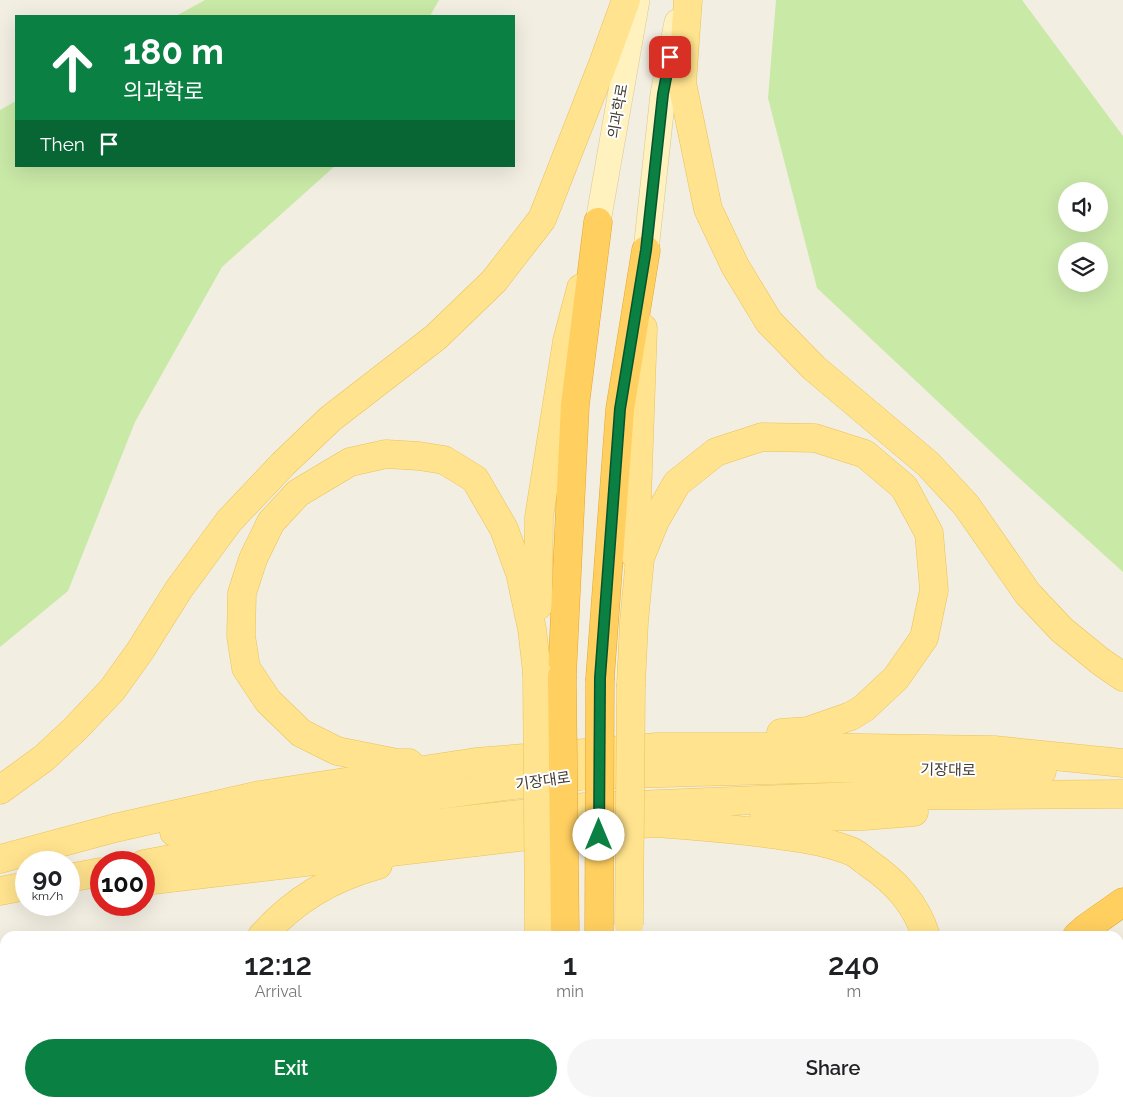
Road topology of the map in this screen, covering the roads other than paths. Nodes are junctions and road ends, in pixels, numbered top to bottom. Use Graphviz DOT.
graph roads {
  1 [pos="626,0"];
  2 [pos="637,0"];
  3 [pos="681,0"];
  4 [pos="688,0"];
  5 [pos="598,222"];
  6 [pos="646,250"];
  7 [pos="550,674"];
  8 [pos="1123,677"];
  9 [pos="631,684"];
  10 [pos="657,747"];
  11 [pos="476,762"];
  12 [pos="1123,764"];
  13 [pos="1123,773"];
  14 [pos="0,790"];
  15 [pos="1123,796"];
  16 [pos="657,823"];
  17 [pos="454,845"];
  18 [pos="0,859"];
  19 [pos="155,862"];
  20 [pos="0,866"];
  21 [pos="155,880"];
  22 [pos="15,888"];
  23 [pos="0,891"];
  24 [pos="15,895"];
  25 [pos="0,897"];
  26 [pos="1123,902"];
  27 [pos="266,931"];
  28 [pos="549,931"];
  29 [pos="599,931"];
  30 [pos="629,931"];
  31 [pos="925,931"];
  32 [pos="1083,931"];
  1 -- 14 [label="main road"];
  2 -- 5 [label="street, 의과학로"];
  3 -- 6 [label="street"];
  4 -- 8 [label="main road"];
  5 -- 7 [label="highway"];
  6 -- 9 [label="main road"];
  6 -- 29 [label="highway, bridge"];
  7 -- 11 [label="main road"];
  7 -- 28 [label="highway, bridge"];
  9 -- 10 [label="main road"];
  9 -- 30 [label="main road, bridge"];
  10 -- 11 [label="main road"];
  10 -- 12 [label="main road"];
  11 -- 18 [label="main road"];
  13 -- 20 [label="main road, 기장대로"];
  15 -- 16 [label="main road"];
  15 -- 19 [label="main road, 기장대로"];
  16 -- 17 [label="main road"];
  16 -- 31 [label="main road"];
  17 -- 21 [label="main road"];
  17 -- 27 [label="main road"];
  22 -- 23 [label="main road"];
  24 -- 25 [label="main road"];
  26 -- 32 [label="highway"];
}
